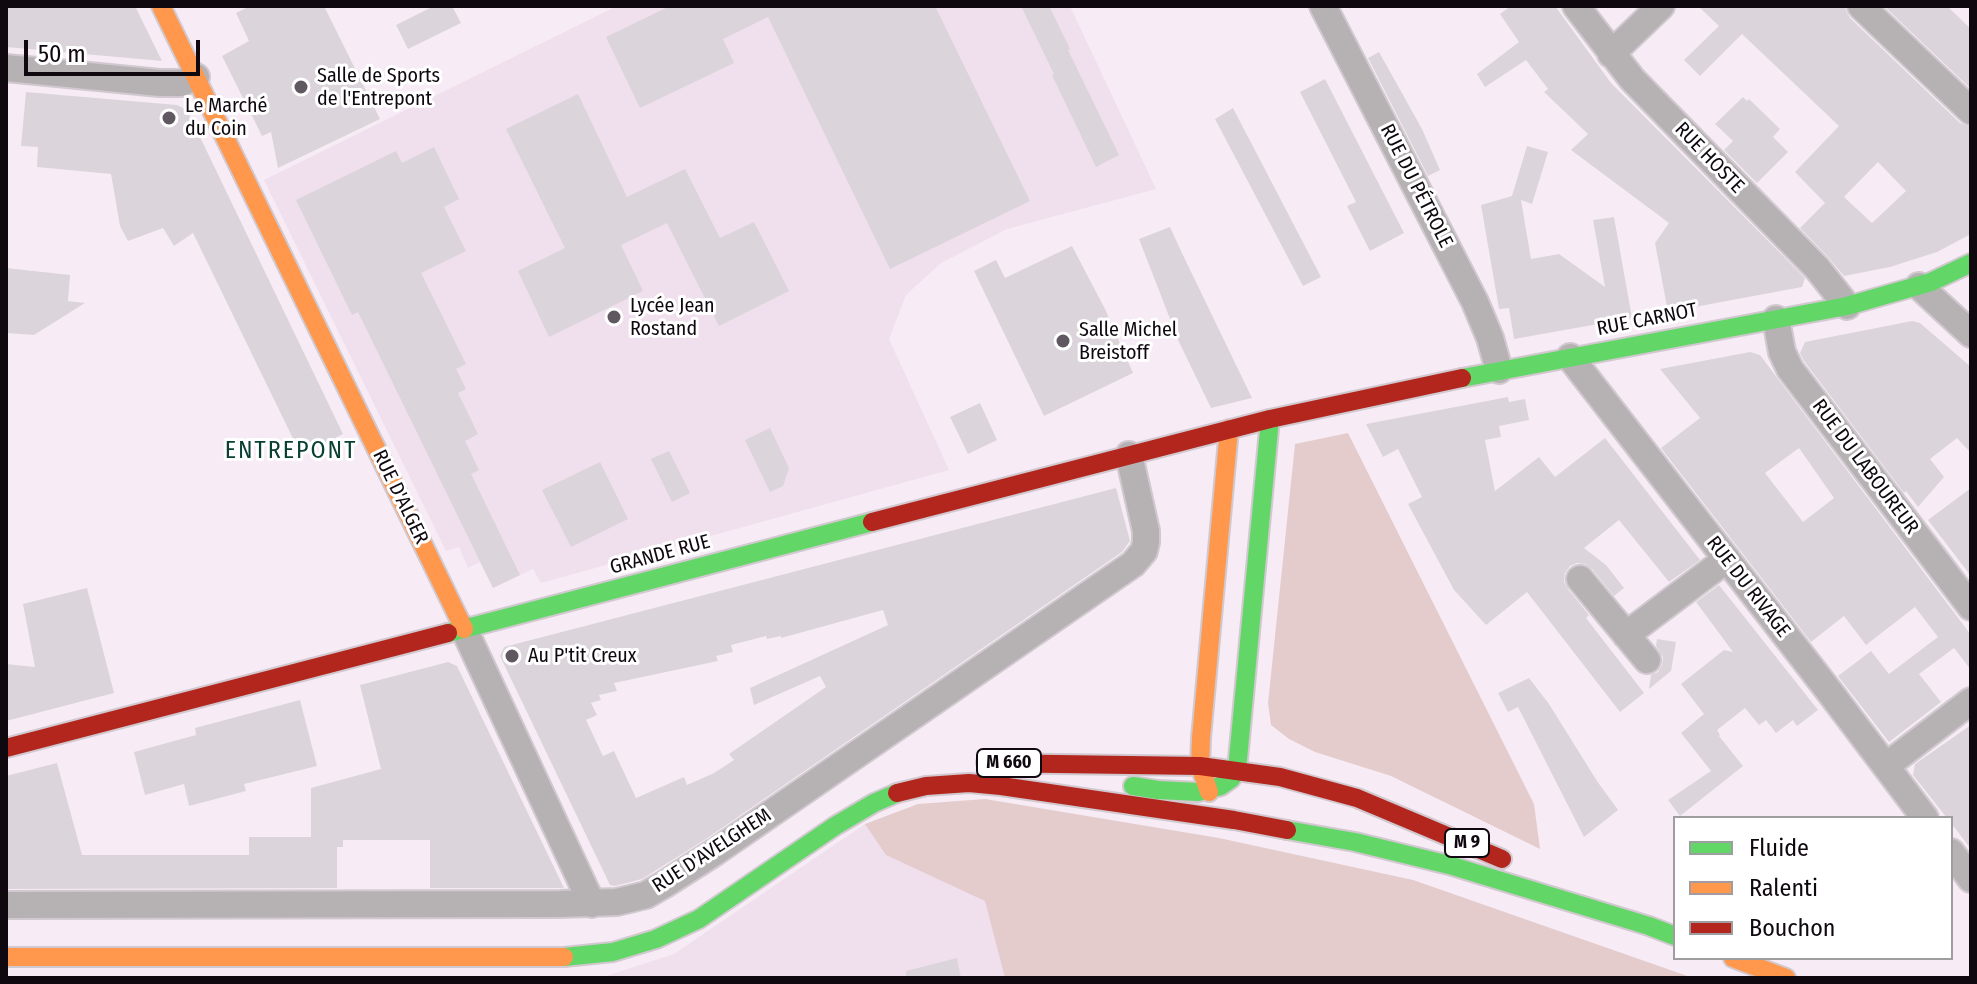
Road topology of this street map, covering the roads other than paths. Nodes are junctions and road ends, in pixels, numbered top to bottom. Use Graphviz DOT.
graph roads {
  1 [pos="161,6"];
  2 [pos="1323,6"];
  3 [pos="1576,6"];
  4 [pos="1661,6"];
  5 [pos="1861,6"];
  6 [pos="1611,54"];
  7 [pos="6,68"];
  8 [pos="196,77"];
  9 [pos="1971,111"];
  10 [pos="1971,263"];
  11 [pos="1919,286"];
  12 [pos="1847,306"];
  13 [pos="1776,319"];
  14 [pos="1971,334"];
  15 [pos="1570,357"];
  16 [pos="1499,370"];
  17 [pos="1326,406"];
  18 [pos="1270,419"];
  19 [pos="1229,429"];
  20 [pos="1129,455"];
  21 [pos="1727,559"];
  22 [pos="1580,579"];
  23 [pos="1971,607"];
  24 [pos="464,629"];
  25 [pos="1626,635"];
  26 [pos="1647,660"];
  27 [pos="1971,701"];
  28 [pos="6,748"];
  29 [pos="972,763"];
  30 [pos="1200,766"];
  31 [pos="1886,766"];
  32 [pos="934,767"];
  33 [pos="1237,770"];
  34 [pos="1208,790"];
  35 [pos="895,794"];
  36 [pos="1924,816"];
  37 [pos="1234,820"];
  38 [pos="835,826"];
  39 [pos="1953,855"];
  40 [pos="1971,879"];
  41 [pos="592,904"];
  42 [pos="6,905"];
  43 [pos="1649,926"];
  44 [pos="1673,935"];
  45 [pos="6,957"];
  46 [pos="1738,960"];
  47 [pos="1786,978"];
  1 -- 8 [label="main road, RUE D'ALGER"];
  2 -- 16 [label="street, RUE DU PÉTROLE"];
  3 -- 6 [label="street, RUE HOSTE"];
  4 -- 6 [label="street"];
  5 -- 9 [label="street"];
  6 -- 12 [label="street, RUE HOSTE"];
  7 -- 8 [label="street"];
  8 -- 24 [label="main road, RUE D'ALGER"];
  10 -- 11 [label="main road, RUE CARNOT"];
  11 -- 12 [label="main road, RUE CARNOT"];
  11 -- 14 [label="street"];
  12 -- 13 [label="main road, RUE CARNOT"];
  13 -- 15 [label="main road, RUE CARNOT"];
  13 -- 23 [label="street, RUE DU LABOUREUR"];
  15 -- 16 [label="main road, RUE CARNOT"];
  15 -- 21 [label="street, RUE DU RIVAGE"];
  16 -- 17 [label="main road, RUE CARNOT"];
  17 -- 18 [label="main road, GRANDE RUE"];
  18 -- 19 [label="main road, GRANDE RUE"];
  18 -- 33 [label="main road"];
  19 -- 20 [label="main road, GRANDE RUE"];
  19 -- 30 [label="main road"];
  20 -- 24 [label="main road, GRANDE RUE"];
  20 -- 41 [label="street, RUE D'AVELGHEM"];
  21 -- 25 [label="street"];
  21 -- 31 [label="street, RUE DU RIVAGE"];
  22 -- 25 [label="street"];
  24 -- 28 [label="main road, GRANDE RUE"];
  24 -- 41 [label="street, RUE D'ALGER"];
  25 -- 26 [label="street"];
  27 -- 31 [label="street"];
  29 -- 30 [label="main road, M 660"];
  30 -- 33 [label="main road, M 9"];
  30 -- 34 [label="main road"];
  31 -- 36 [label="street, RUE DU RIVAGE"];
  32 -- 38 [label="main road, M 660"];
  33 -- 34 [label="main road"];
  33 -- 43 [label="main road, M 9"];
  34 -- 35 [label="main road"];
  34 -- 37 [label="main road"];
  35 -- 37 [label="main road, M 660"];
  35 -- 38 [label="main road, M 660"];
  37 -- 43 [label="main road, M 9"];
  38 -- 45 [label="main road, M 660"];
  39 -- 40 [label="street"];
  41 -- 42 [label="street, RUE D'AVELGHEM"];
  43 -- 44 [label="main road, M 9"];
  46 -- 47 [label="main road"];
}
